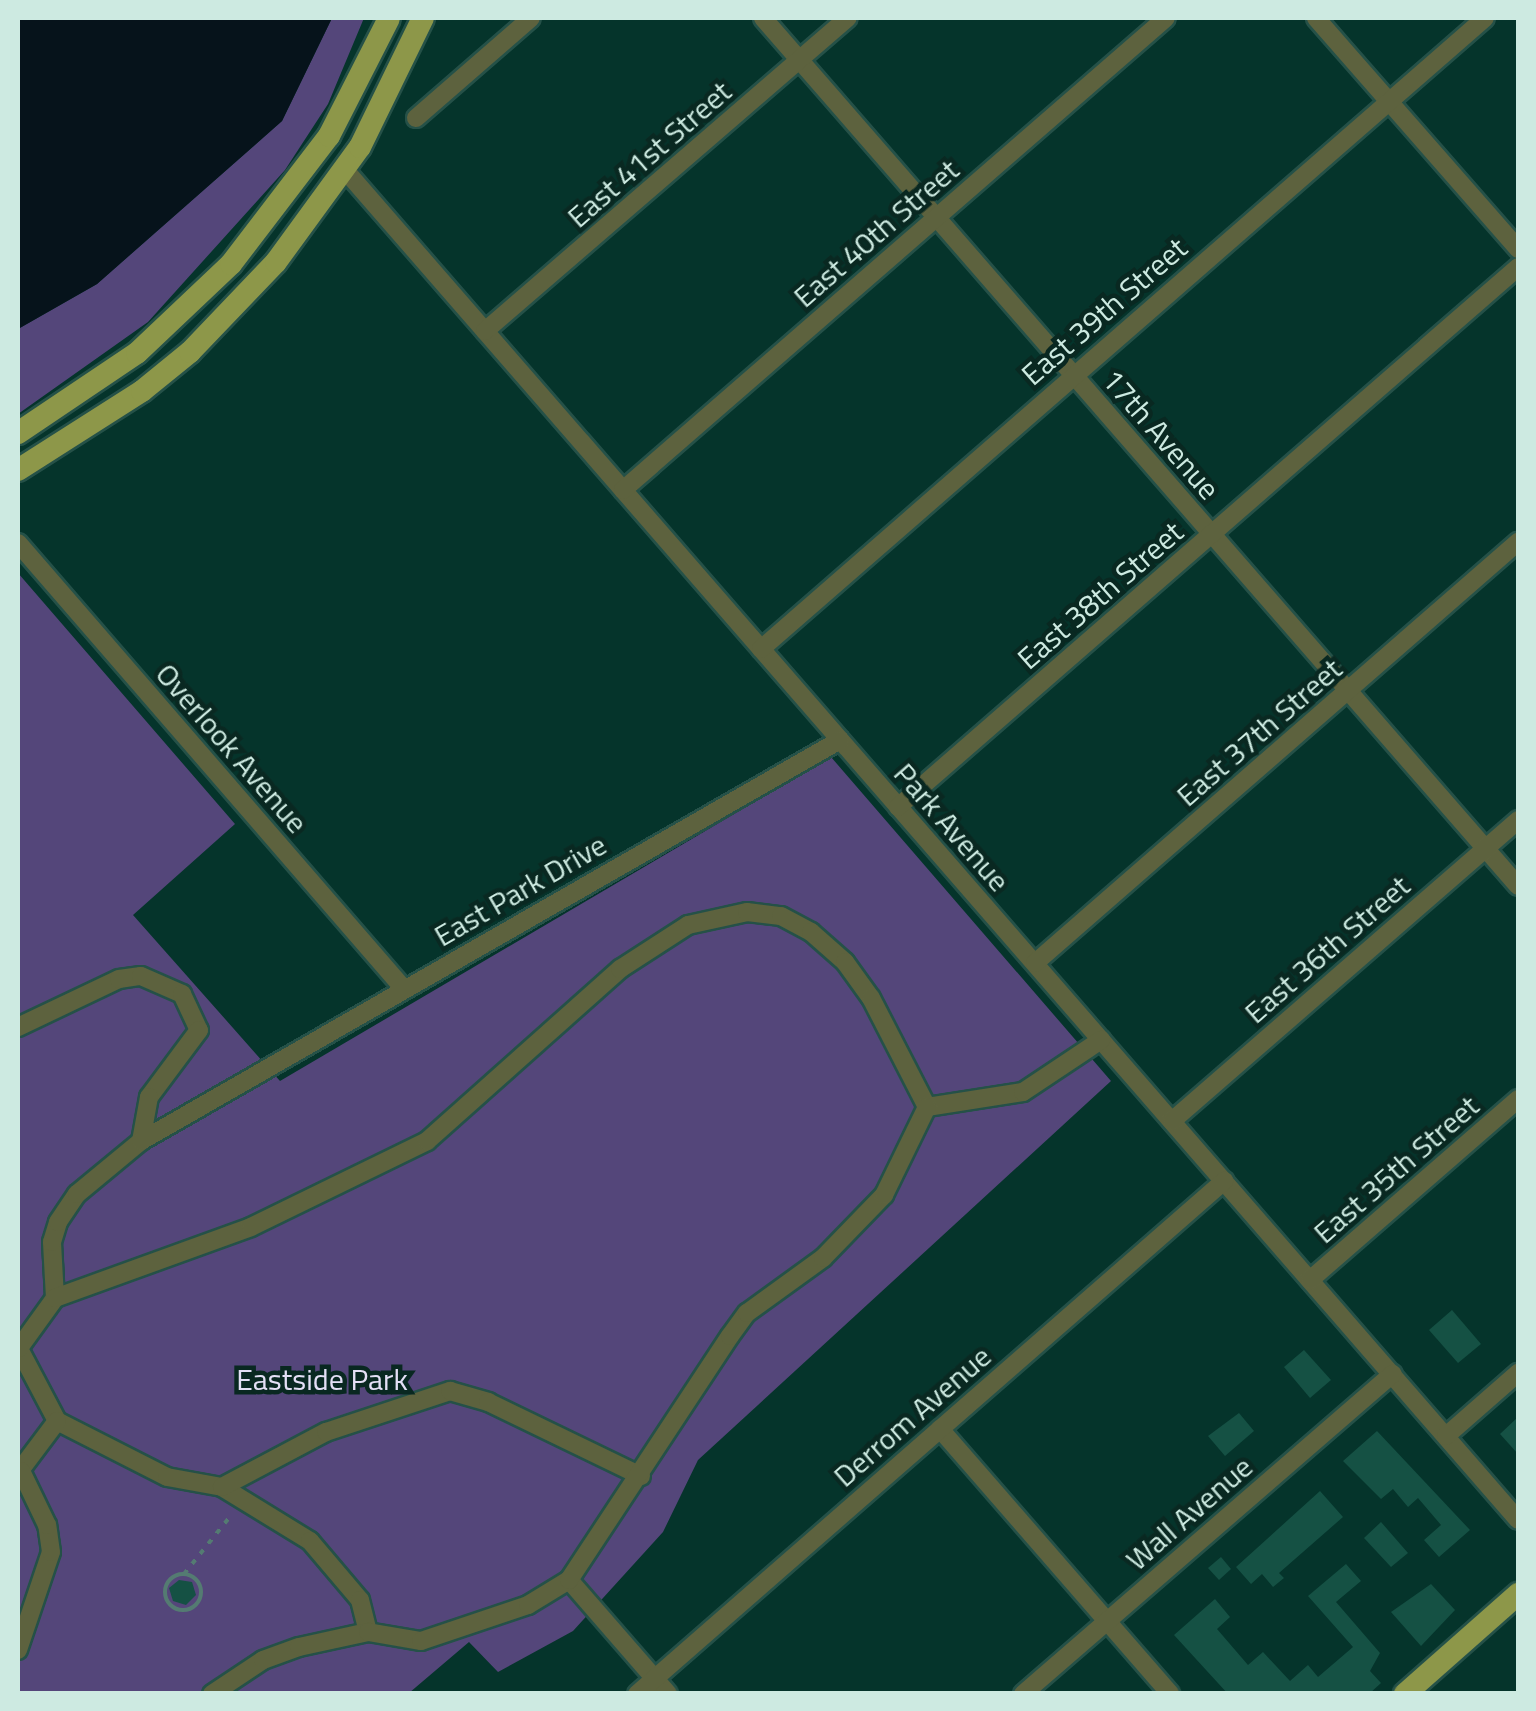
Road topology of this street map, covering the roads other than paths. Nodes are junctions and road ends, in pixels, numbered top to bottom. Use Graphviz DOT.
graph roads {
  1 [pos="389,18"];
  2 [pos="423,18"];
  3 [pos="531,18"];
  4 [pos="763,18"];
  5 [pos="848,18"];
  6 [pos="1166,18"];
  7 [pos="1316,18"];
  8 [pos="1485,18"];
  9 [pos="800,60"];
  10 [pos="1389,101"];
  11 [pos="416,118"];
  12 [pos="345,170"];
  13 [pos="938,217"];
  14 [pos="1518,249"];
  15 [pos="1518,267"];
  16 [pos="485,332"];
  17 [pos="1072,375"];
  18 [pos="18,433"];
  19 [pos="18,470"];
  20 [pos="622,490"];
  21 [pos="1212,534"];
  22 [pos="1518,542"];
  23 [pos="18,543"];
  24 [pos="761,648"];
  25 [pos="1350,690"];
  26 [pos="840,740"];
  27 [pos="898,807"];
  28 [pos="1518,820"];
  29 [pos="1486,848"];
  30 [pos="1518,886"];
  31 [pos="1034,964"];
  32 [pos="404,989"];
  33 [pos="18,1027"];
  34 [pos="1102,1040"];
  35 [pos="1518,1099"];
  36 [pos="927,1107"];
  37 [pos="1172,1120"];
  38 [pos="141,1140"];
  39 [pos="1224,1181"];
  40 [pos="1310,1280"];
  41 [pos="55,1298"];
  42 [pos="18,1347"];
  43 [pos="1518,1373"];
  44 [pos="1393,1374"];
  45 [pos="57,1421"];
  46 [pos="940,1429"];
  47 [pos="1446,1436"];
  48 [pos="19,1472"];
  49 [pos="642,1476"];
  50 [pos="222,1487"];
  51 [pos="1518,1520"];
  52 [pos="569,1580"];
  53 [pos="1518,1594"];
  54 [pos="1106,1620"];
  55 [pos="368,1632"];
  56 [pos="18,1650"];
  57 [pos="654,1678"];
  58 [pos="212,1694"];
  59 [pos="637,1694"];
  60 [pos="668,1694"];
  61 [pos="1022,1694"];
  62 [pos="1170,1694"];
  63 [pos="1405,1694"];
  1 -- 18 [label="main road"];
  2 -- 12 [label="main road"];
  3 -- 11 [label="street"];
  4 -- 9 [label="street, 17th Avenue"];
  5 -- 9 [label="street, East 41st Street"];
  6 -- 13 [label="street, East 40th Street"];
  7 -- 10 [label="street"];
  8 -- 10 [label="street, East 39th Street"];
  9 -- 13 [label="street, 17th Avenue"];
  9 -- 16 [label="street, East 41st Street"];
  10 -- 14 [label="street"];
  10 -- 17 [label="street, East 39th Street"];
  12 -- 16 [label="street, Park Avenue"];
  12 -- 19 [label="main road"];
  13 -- 17 [label="street, 17th Avenue"];
  13 -- 20 [label="street, East 40th Street"];
  15 -- 21 [label="street, East 38th Street"];
  16 -- 20 [label="street, Park Avenue"];
  17 -- 21 [label="street, 17th Avenue"];
  17 -- 24 [label="street, East 39th Street"];
  20 -- 24 [label="street, Park Avenue"];
  21 -- 25 [label="street, 17th Avenue"];
  21 -- 27 [label="street, East 38th Street"];
  22 -- 25 [label="street, East 37th Street"];
  23 -- 32 [label="street, Overlook Avenue"];
  24 -- 26 [label="street, Park Avenue"];
  25 -- 29 [label="street, 17th Avenue"];
  25 -- 31 [label="street, East 37th Street"];
  26 -- 27 [label="street, Park Avenue"];
  26 -- 32 [label="street, East Park Drive"];
  27 -- 31 [label="street, Park Avenue"];
  28 -- 29 [label="street, East 36th Street"];
  29 -- 30 [label="street, 17th Avenue"];
  29 -- 37 [label="street, East 36th Street"];
  31 -- 34 [label="street, Park Avenue"];
  32 -- 38 [label="street, East Park Drive"];
  33 -- 38 [label="street"];
  34 -- 36 [label="street"];
  34 -- 37 [label="street, Park Avenue"];
  35 -- 40 [label="street, East 35th Street"];
  36 -- 41 [label="street"];
  36 -- 49 [label="street"];
  37 -- 39 [label="street, Park Avenue"];
  38 -- 41 [label="street, East Park Drive"];
  39 -- 40 [label="street, Park Avenue"];
  39 -- 46 [label="street, Derrom Avenue"];
  40 -- 44 [label="street, Park Avenue"];
  41 -- 42 [label="street"];
  42 -- 45 [label="street"];
  43 -- 47 [label="street"];
  44 -- 47 [label="street, Park Avenue"];
  44 -- 54 [label="street, Wall Avenue"];
  45 -- 48 [label="street"];
  45 -- 50 [label="street"];
  46 -- 54 [label="street"];
  46 -- 57 [label="street, Derrom Avenue"];
  47 -- 51 [label="street, Park Avenue"];
  48 -- 56 [label="street"];
  49 -- 50 [label="street"];
  49 -- 52 [label="street"];
  50 -- 55 [label="street"];
  52 -- 55 [label="street"];
  52 -- 57 [label="street"];
  53 -- 63 [label="main road"];
  54 -- 61 [label="street, Wall Avenue"];
  54 -- 62 [label="street"];
  55 -- 58 [label="street"];
  57 -- 59 [label="street, Derrom Avenue"];
  57 -- 60 [label="street"];
}
